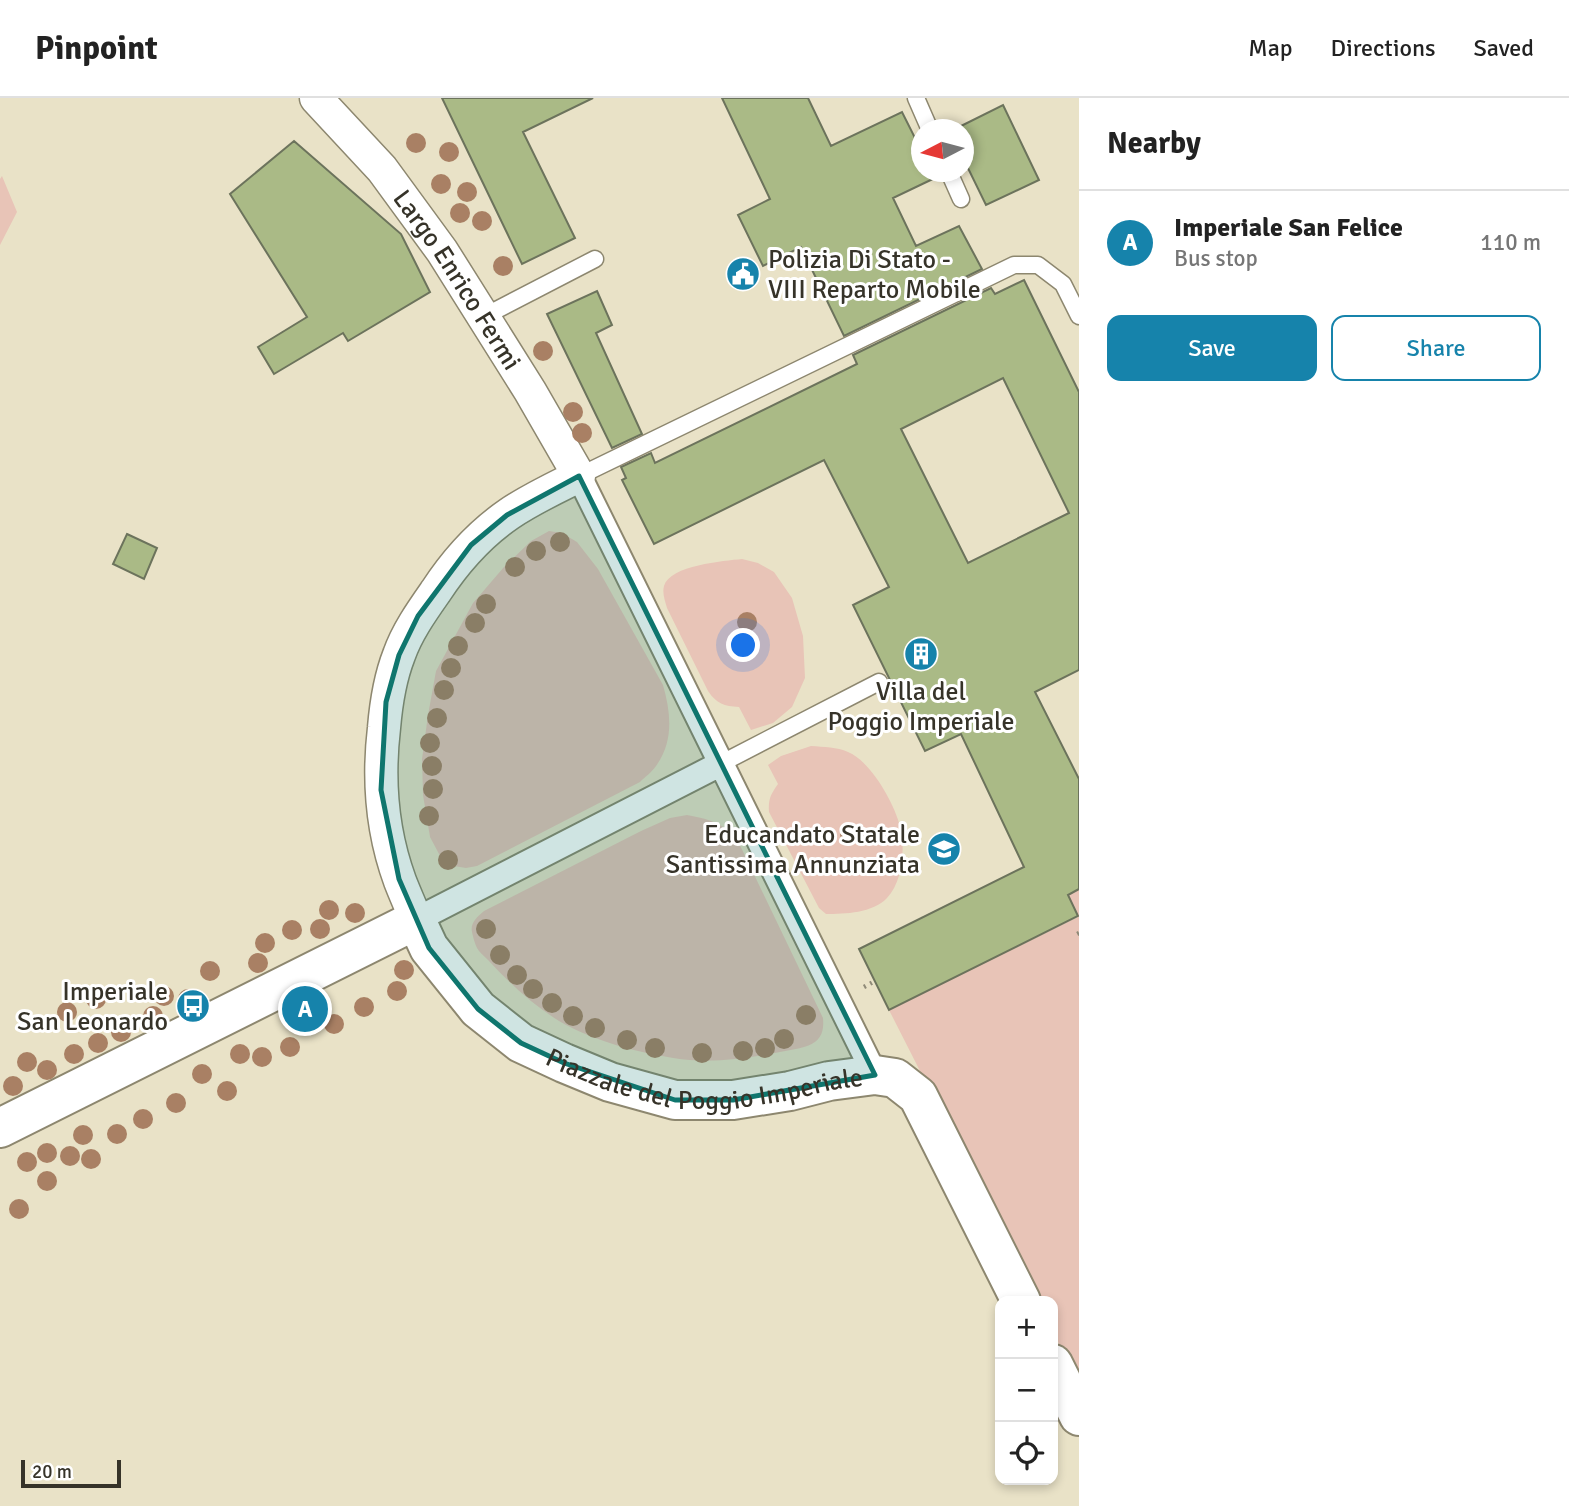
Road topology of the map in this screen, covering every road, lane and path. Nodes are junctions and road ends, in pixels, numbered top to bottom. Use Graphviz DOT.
graph roads {
  1 [pos="316,98"];
  2 [pos="916,98"];
  3 [pos="925,119"];
  4 [pos="953,182"];
  5 [pos="961,199"];
  6 [pos="595,259"];
  7 [pos="1079,316"];
  8 [pos="483,317"];
  9 [pos="579,476"];
  10 [pos="879,682"];
  11 [pos="722,763"];
  12 [pos="416,920"];
  13 [pos="875,1075"];
  14 [pos="0,1128"];
  15 [pos="1018,1296"];
  16 [pos="1058,1374"];
  17 [pos="1079,1416"];
  1 -- 8 [label="street, Largo Enrico Fermi"];
  2 -- 3 [label="lane"];
  4 -- 5 [label="lane"];
  6 -- 8 [label="lane"];
  7 -- 9 [label="lane"];
  8 -- 9 [label="street, Largo Enrico Fermi"];
  9 -- 11 [label="street, Piazzale del Poggio Imperiale"];
  9 -- 12 [label="street, Piazzale del Poggio Imperiale"];
  10 -- 11 [label="lane"];
  11 -- 12 [label="street"];
  11 -- 13 [label="street, Piazzale del Poggio Imperiale"];
  12 -- 13 [label="street, Piazzale del Poggio Imperiale"];
  12 -- 14 [label="street"];
  13 -- 15 [label="street"];
  16 -- 17 [label="street"];
}
